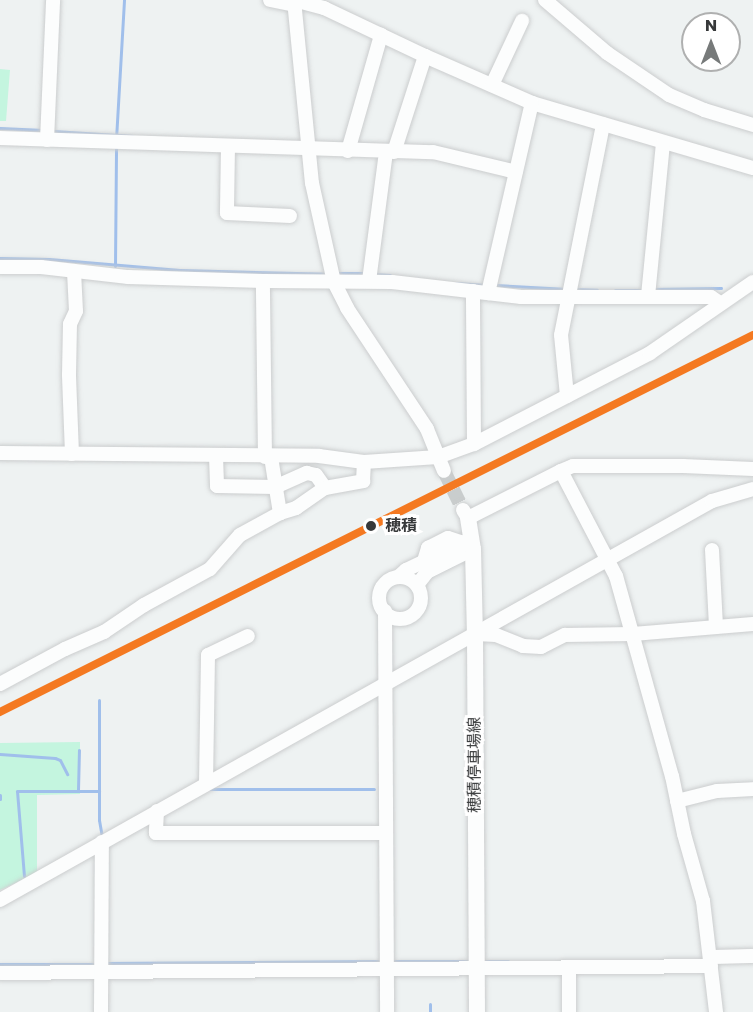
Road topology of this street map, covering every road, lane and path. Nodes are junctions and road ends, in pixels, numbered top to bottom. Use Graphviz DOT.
graph roads {
  1 [pos="53,0"];
  2 [pos="270,0"];
  3 [pos="545,0"];
  4 [pos="294,2"];
  5 [pos="522,21"];
  6 [pos="381,35"];
  7 [pos="425,56"];
  8 [pos="492,85"];
  9 [pos="532,103"];
  10 [pos="603,124"];
  11 [pos="753,125"];
  12 [pos="0,138"];
  13 [pos="47,140"];
  14 [pos="663,142"];
  15 [pos="228,146"];
  16 [pos="309,149"];
  17 [pos="348,151"];
  18 [pos="390,152"];
  19 [pos="753,168"];
  20 [pos="516,172"];
  21 [pos="290,216"];
  22 [pos="0,267"];
  23 [pos="74,271"];
  24 [pos="263,281"];
  25 [pos="369,281"];
  26 [pos="334,282"];
  27 [pos="753,282"];
  28 [pos="473,291"];
  29 [pos="488,293"];
  30 [pos="570,296"];
  31 [pos="648,296"];
  32 [pos="720,303"];
  33 [pos="567,396"];
  34 [pos="474,444"];
  35 [pos="0,453"];
  36 [pos="72,454"];
  37 [pos="216,456"];
  38 [pos="268,457"];
  39 [pos="438,457"];
  40 [pos="364,462"];
  41 [pos="753,469"];
  42 [pos="444,471"];
  43 [pos="561,471"];
  44 [pos="275,487"];
  45 [pos="325,488"];
  46 [pos="753,489"];
  47 [pos="280,513"];
  48 [pos="466,514"];
  49 [pos="469,543"];
  50 [pos="712,550"];
  51 [pos="608,559"];
  52 [pos="398,577"];
  53 [pos="417,585"];
  54 [pos="385,611"];
  55 [pos="753,624"];
  56 [pos="716,627"];
  57 [pos="475,634"];
  58 [pos="633,634"];
  59 [pos="248,636"];
  60 [pos="0,684"];
  61 [pos="384,684"];
  62 [pos="206,783"];
  63 [pos="753,789"];
  64 [pos="677,801"];
  65 [pos="157,811"];
  66 [pos="386,833"];
  67 [pos="102,842"];
  68 [pos="0,900"];
  69 [pos="753,956"];
  70 [pos="476,962"];
  71 [pos="711,962"];
  72 [pos="569,967"];
  73 [pos="386,968"];
  74 [pos="101,971"];
  75 [pos="0,973"];
  76 [pos="101,1012"];
  77 [pos="387,1012"];
  78 [pos="477,1012"];
  79 [pos="569,1012"];
  80 [pos="716,1012"];
  1 -- 13 [label="street"];
  2 -- 4 [label="street"];
  3 -- 11 [label="street"];
  4 -- 6 [label="street"];
  4 -- 16 [label="street"];
  5 -- 8 [label="street"];
  6 -- 7 [label="street"];
  6 -- 17 [label="street"];
  7 -- 8 [label="street"];
  7 -- 18 [label="street"];
  8 -- 9 [label="street"];
  9 -- 10 [label="street"];
  9 -- 20 [label="street"];
  10 -- 14 [label="street"];
  10 -- 30 [label="street"];
  12 -- 13 [label="street"];
  13 -- 15 [label="street"];
  14 -- 19 [label="street"];
  14 -- 31 [label="street"];
  15 -- 16 [label="street"];
  15 -- 21 [label="street"];
  16 -- 17 [label="street"];
  16 -- 26 [label="street"];
  17 -- 18 [label="street"];
  18 -- 20 [label="street"];
  18 -- 25 [label="street"];
  20 -- 29 [label="street"];
  22 -- 23 [label="street"];
  23 -- 24 [label="street"];
  23 -- 36 [label="street"];
  24 -- 26 [label="street"];
  24 -- 38 [label="street"];
  25 -- 26 [label="street"];
  25 -- 28 [label="street"];
  26 -- 39 [label="street"];
  27 -- 32 [label="street"];
  28 -- 29 [label="street"];
  28 -- 34 [label="street"];
  29 -- 30 [label="street"];
  30 -- 31 [label="street"];
  30 -- 33 [label="street"];
  31 -- 32 [label="street"];
  32 -- 33 [label="street"];
  33 -- 34 [label="street"];
  34 -- 39 [label="street"];
  35 -- 36 [label="street"];
  36 -- 37 [label="street"];
  37 -- 38 [label="street"];
  37 -- 44 [label="street"];
  38 -- 40 [label="street"];
  38 -- 44 [label="street"];
  39 -- 40 [label="street"];
  39 -- 42 [label="street"];
  40 -- 45 [label="street"];
  41 -- 43 [label="street"];
  43 -- 48 [label="street"];
  43 -- 51 [label="street"];
  44 -- 45 [label="street"];
  44 -- 47 [label="street"];
  45 -- 47 [label="street"];
  46 -- 51 [label="street"];
  47 -- 60 [label="street"];
  48 -- 49 [label="main road, 穂積停車場線"];
  49 -- 52 [label="street"];
  49 -- 53 [label="street"];
  49 -- 57 [label="main road, 穂積停車場線"];
  50 -- 56 [label="street"];
  51 -- 57 [label="street"];
  51 -- 58 [label="street"];
  52 -- 53 [label="street"];
  52 -- 54 [label="street"];
  53 -- 54 [label="street"];
  54 -- 61 [label="street"];
  55 -- 56 [label="street"];
  56 -- 58 [label="street"];
  57 -- 58 [label="street"];
  57 -- 61 [label="street"];
  57 -- 70 [label="main road, 穂積停車場線"];
  58 -- 64 [label="street"];
  59 -- 62 [label="street"];
  61 -- 62 [label="street"];
  61 -- 66 [label="street"];
  62 -- 65 [label="street"];
  63 -- 64 [label="street"];
  64 -- 71 [label="street"];
  65 -- 66 [label="street"];
  65 -- 67 [label="street"];
  66 -- 73 [label="street"];
  67 -- 68 [label="street"];
  67 -- 74 [label="street"];
  69 -- 71 [label="street"];
  70 -- 72 [label="street"];
  70 -- 73 [label="street"];
  70 -- 78 [label="main road, 穂積停車場線"];
  71 -- 72 [label="street"];
  71 -- 80 [label="street"];
  72 -- 79 [label="street"];
  73 -- 74 [label="street"];
  73 -- 77 [label="street"];
  74 -- 75 [label="street"];
  74 -- 76 [label="street"];
}
